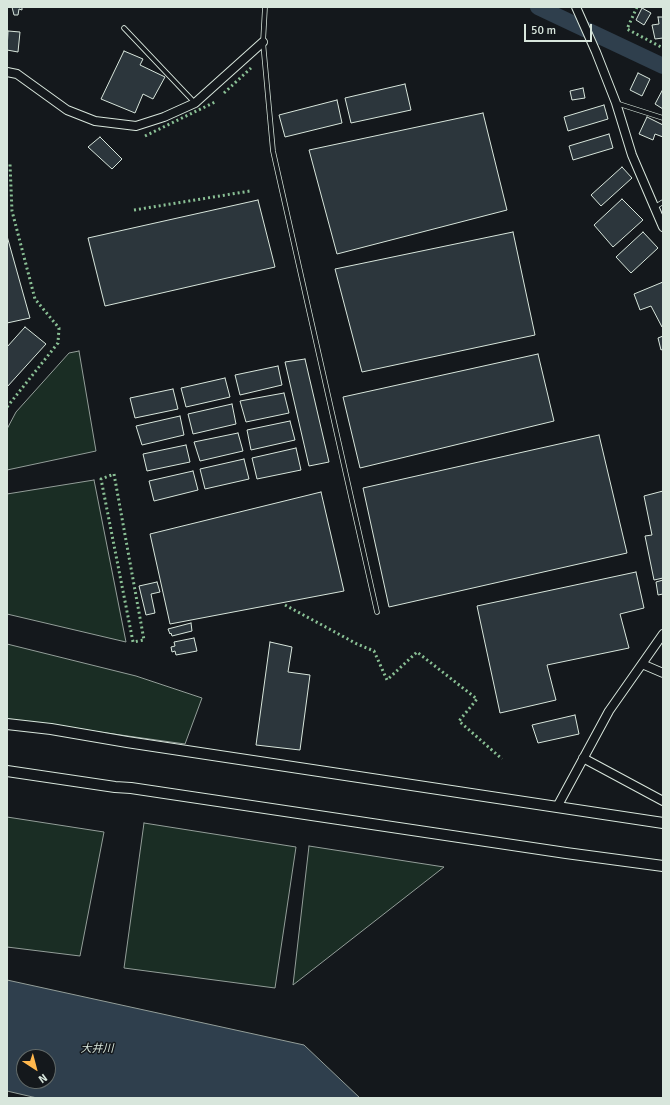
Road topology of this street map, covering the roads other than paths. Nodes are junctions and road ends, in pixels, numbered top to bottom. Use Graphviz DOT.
graph roads {
  1 [pos="265,7"];
  2 [pos="576,7"];
  3 [pos="124,28"];
  4 [pos="263,42"];
  5 [pos="7,72"];
  6 [pos="195,103"];
  7 [pos="616,103"];
  8 [pos="663,118"];
  9 [pos="663,202"];
  10 [pos="655,207"];
  11 [pos="663,227"];
  12 [pos="377,612"];
  13 [pos="663,634"];
  14 [pos="642,664"];
  15 [pos="663,673"];
  16 [pos="7,724"];
  17 [pos="583,758"];
  18 [pos="7,771"];
  19 [pos="663,801"];
  20 [pos="557,807"];
  21 [pos="663,823"];
  22 [pos="663,866"];
  1 -- 4 [label="lane"];
  2 -- 7 [label="street"];
  3 -- 6 [label="lane"];
  4 -- 6 [label="street"];
  4 -- 12 [label="lane"];
  5 -- 6 [label="street"];
  7 -- 8 [label="lane"];
  7 -- 10 [label="street"];
  9 -- 10 [label="lane"];
  10 -- 11 [label="street"];
  13 -- 14 [label="street"];
  14 -- 15 [label="street"];
  14 -- 17 [label="street"];
  16 -- 20 [label="street"];
  17 -- 19 [label="street"];
  17 -- 20 [label="street"];
  18 -- 22 [label="street"];
  20 -- 21 [label="street"];
}
